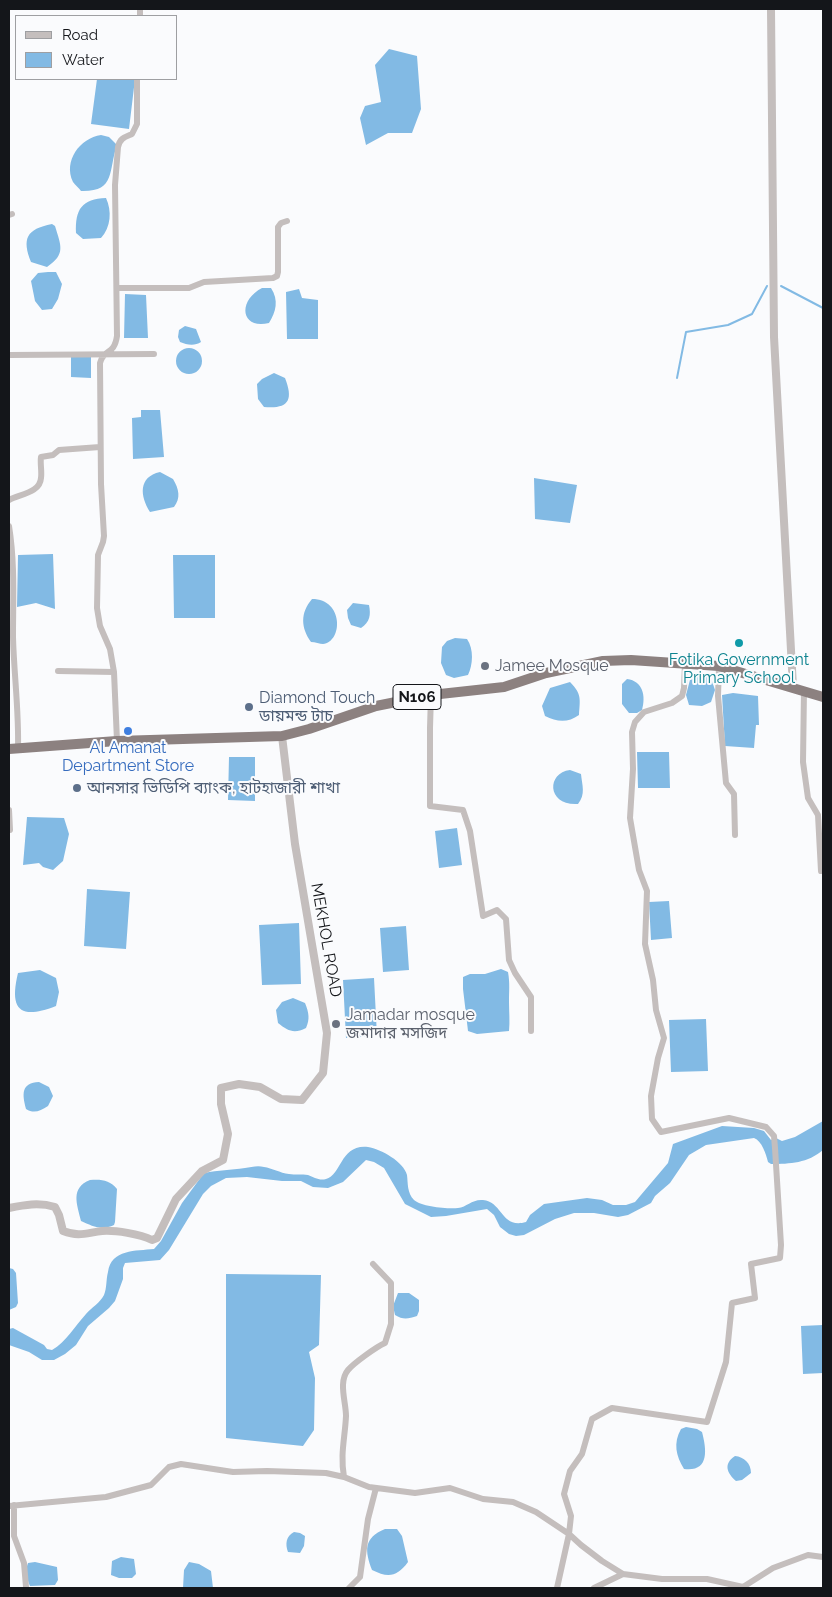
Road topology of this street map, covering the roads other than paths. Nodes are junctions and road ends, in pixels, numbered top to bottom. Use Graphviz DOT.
graph roads {
  1 [pos="771,9"];
  2 [pos="138,80"];
  3 [pos="287,222"];
  4 [pos="117,288"];
  5 [pos="105,354"];
  6 [pos="154,354"];
  7 [pos="9,355"];
  8 [pos="100,447"];
  9 [pos="9,500"];
  10 [pos="9,526"];
  11 [pos="685,663"];
  12 [pos="719,666"];
  13 [pos="58,671"];
  14 [pos="114,672"];
  15 [pos="793,687"];
  16 [pos="804,690"];
  17 [pos="432,695"];
  18 [pos="823,696"];
  19 [pos="282,736"];
  20 [pos="117,741"];
  21 [pos="13,749"];
  22 [pos="9,810"];
  23 [pos="10,830"];
  24 [pos="735,835"];
  25 [pos="821,871"];
  26 [pos="531,1031"];
  27 [pos="9,1208"];
  28 [pos="373,1264"];
  29 [pos="344,1477"];
  30 [pos="376,1488"];
  31 [pos="11,1505"];
  32 [pos="569,1534"];
  33 [pos="823,1557"];
  34 [pos="623,1574"];
  35 [pos="26,1587"];
  36 [pos="349,1588"];
  37 [pos="557,1588"];
  38 [pos="594,1588"];
  1 -- 15 [label="street"];
  2 -- 4 [label="street"];
  3 -- 4 [label="street"];
  4 -- 5 [label="street"];
  5 -- 6 [label="street"];
  5 -- 7 [label="street"];
  5 -- 8 [label="street"];
  8 -- 9 [label="street"];
  8 -- 14 [label="street"];
  10 -- 21 [label="street"];
  11 -- 12 [label="highway, N106"];
  11 -- 17 [label="highway, N106"];
  11 -- 32 [label="street"];
  12 -- 15 [label="highway, N106"];
  12 -- 24 [label="street"];
  13 -- 14 [label="street"];
  14 -- 20 [label="street"];
  15 -- 16 [label="highway, N106"];
  16 -- 18 [label="highway, N106"];
  16 -- 25 [label="street"];
  17 -- 19 [label="highway, N106"];
  17 -- 26 [label="street"];
  19 -- 20 [label="highway, N106"];
  19 -- 27 [label="street, MEKHOL ROAD"];
  20 -- 21 [label="highway, N106"];
  22 -- 23 [label="street"];
  28 -- 29 [label="street"];
  29 -- 30 [label="street"];
  29 -- 31 [label="street"];
  30 -- 32 [label="street"];
  30 -- 36 [label="street"];
  31 -- 35 [label="street"];
  32 -- 34 [label="street"];
  32 -- 37 [label="street"];
  33 -- 34 [label="street"];
  34 -- 38 [label="street"];
}
